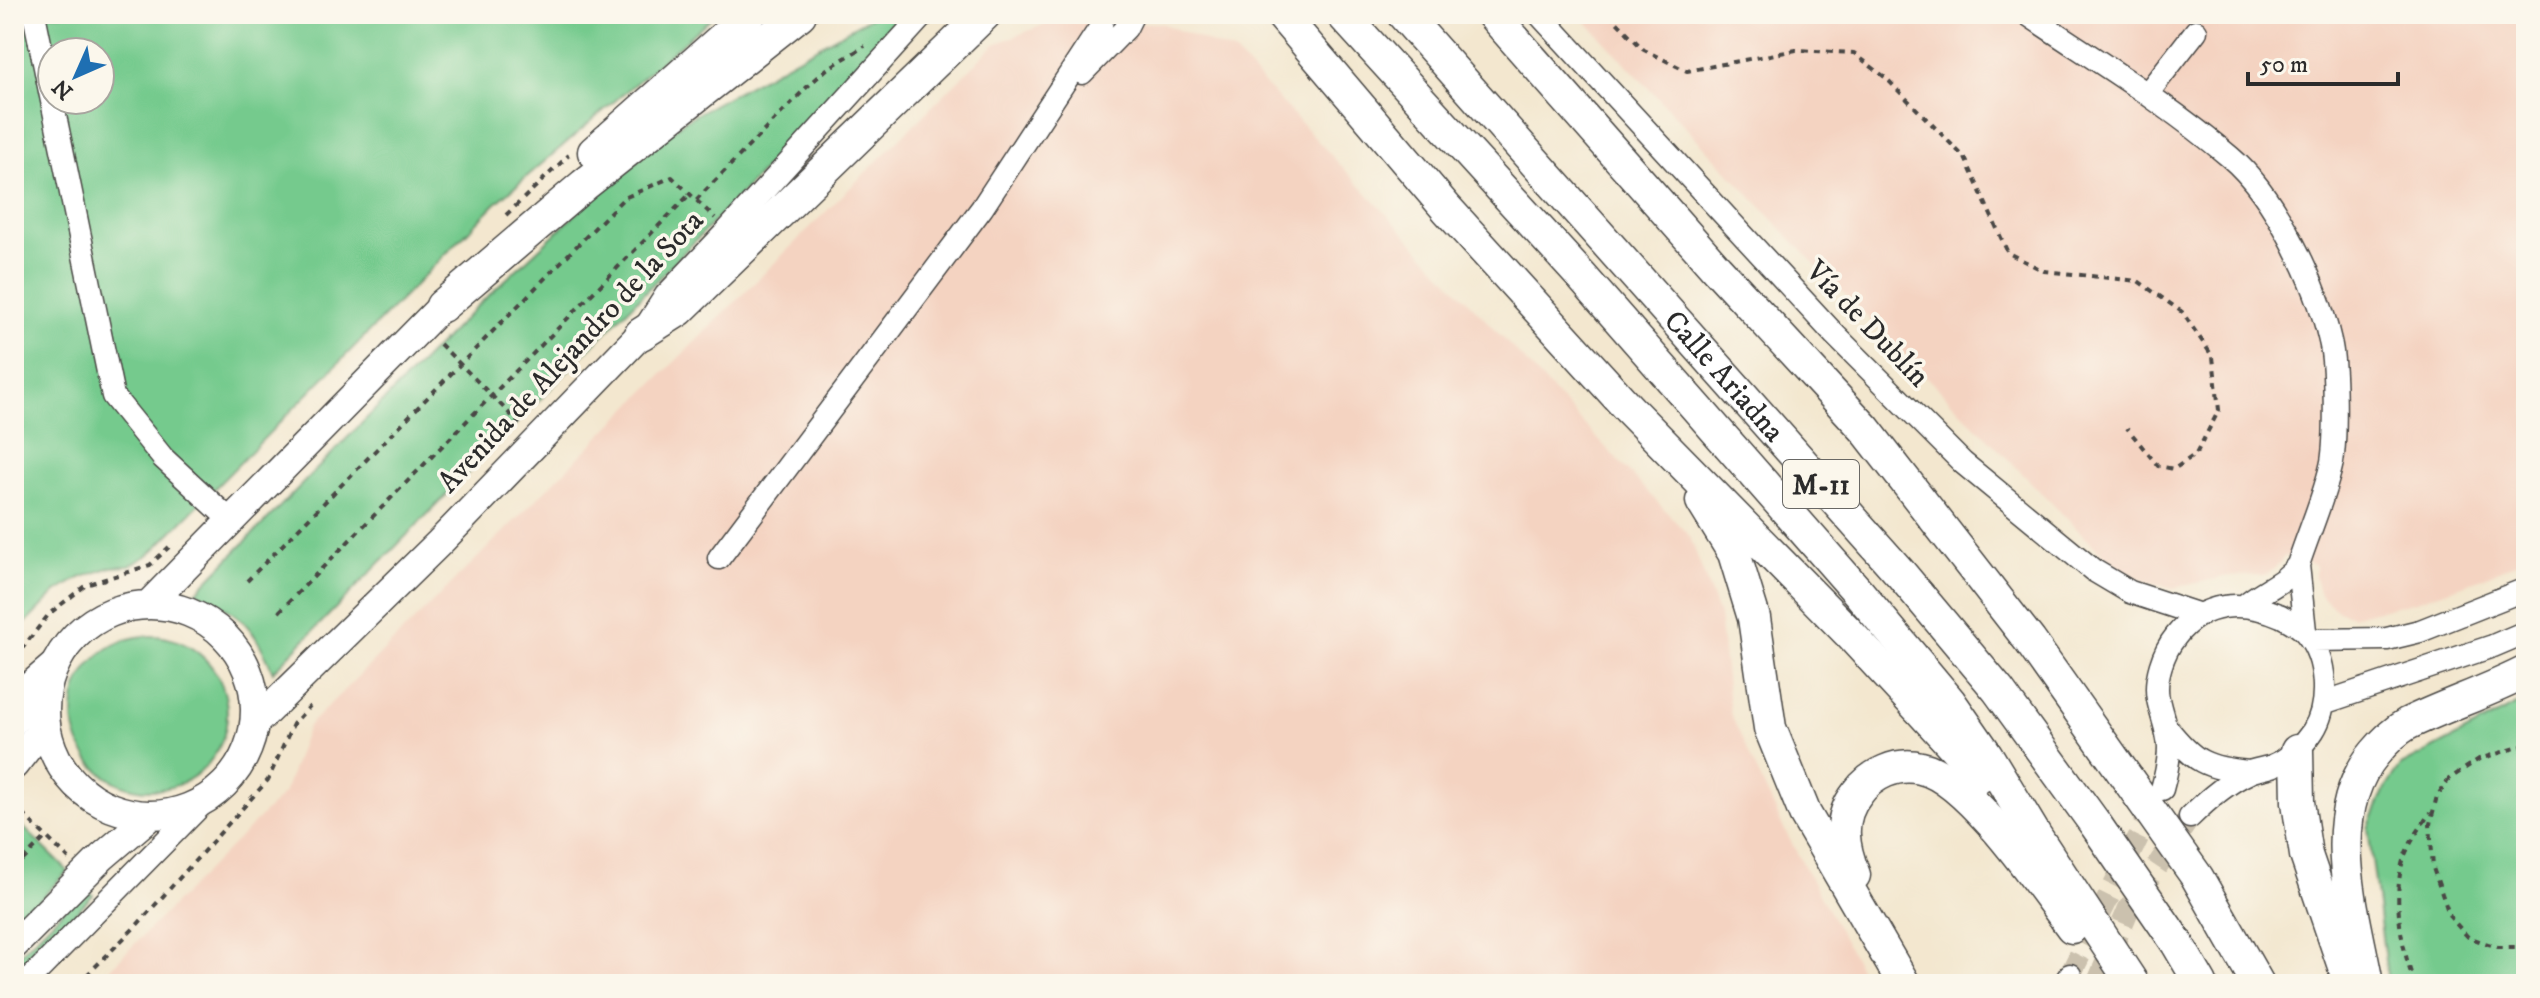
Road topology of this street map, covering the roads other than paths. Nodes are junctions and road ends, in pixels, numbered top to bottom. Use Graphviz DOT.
graph roads {
  1 [pos="34,14"];
  2 [pos="750,14"];
  3 [pos="800,14"];
  4 [pos="924,14"];
  5 [pos="985,14"];
  6 [pos="1104,14"];
  7 [pos="1133,14"];
  8 [pos="1254,14"];
  9 [pos="1281,14"];
  10 [pos="1342,14"];
  11 [pos="1403,14"];
  12 [pos="1492,14"];
  13 [pos="1539,14"];
  14 [pos="2027,14"];
  15 [pos="2196,31"];
  16 [pos="2147,94"];
  17 [pos="1051,103"];
  18 [pos="1447,209"];
  19 [pos="442,306"];
  20 [pos="641,334"];
  21 [pos="1656,437"];
  22 [pos="230,520"];
  23 [pos="719,558"];
  24 [pos="2298,565"];
  25 [pos="2526,589"];
  26 [pos="148,605"];
  27 [pos="2245,605"];
  28 [pos="2200,615"];
  29 [pos="2526,632"];
  30 [pos="2308,636"];
  31 [pos="57,659"];
  32 [pos="2526,672"];
  33 [pos="47,689"];
  34 [pos="14,696"];
  35 [pos="2323,703"];
  36 [pos="255,723"];
  37 [pos="14,725"];
  38 [pos="45,726"];
  39 [pos="2167,727"];
  40 [pos="2297,751"];
  41 [pos="14,765"];
  42 [pos="2249,772"];
  43 [pos="2162,789"];
  44 [pos="205,801"];
  45 [pos="150,816"];
  46 [pos="2190,817"];
  47 [pos="2035,835"];
  48 [pos="14,945"];
  49 [pos="25,984"];
  50 [pos="1904,984"];
  51 [pos="1919,984"];
  52 [pos="2112,984"];
  53 [pos="2133,984"];
  54 [pos="2201,984"];
  55 [pos="2258,984"];
  56 [pos="2350,984"];
  57 [pos="2367,984"];
  1 -- 22 [label="street"];
  2 -- 19 [label="highway"];
  3 -- 19 [label="highway"];
  4 -- 20 [label="street, Avenida de Alejandro de la Sota"];
  5 -- 20 [label="highway"];
  6 -- 17 [label="street"];
  7 -- 17 [label="street"];
  8 -- 18 [label="highway"];
  9 -- 18 [label="highway"];
  10 -- 47 [label="highway, Calle Ariadna / M-11"];
  11 -- 54 [label="highway, Calle Ariadna / M-11"];
  12 -- 55 [label="highway"];
  13 -- 28 [label="street, Vía de Dublín"];
  14 -- 16 [label="street"];
  15 -- 16 [label="street"];
  16 -- 24 [label="street"];
  17 -- 23 [label="street"];
  18 -- 21 [label="highway"];
  19 -- 22 [label="main road"];
  20 -- 36 [label="main road, Avenida de Alejandro de la Sota"];
  21 -- 47 [label="highway"];
  21 -- 50 [label="highway"];
  22 -- 26 [label="main road"];
  24 -- 27 [label="street"];
  24 -- 30 [label="street"];
  25 -- 30 [label="street"];
  26 -- 31 [label="main road"];
  26 -- 36 [label="main road"];
  27 -- 28 [label="street"];
  27 -- 30 [label="street"];
  28 -- 39 [label="street"];
  29 -- 35 [label="street"];
  30 -- 35 [label="street"];
  31 -- 33 [label="main road"];
  31 -- 34 [label="street"];
  32 -- 57 [label="highway"];
  33 -- 37 [label="street"];
  33 -- 38 [label="main road"];
  35 -- 40 [label="street"];
  36 -- 44 [label="main road"];
  38 -- 41 [label="main road"];
  38 -- 45 [label="main road"];
  39 -- 42 [label="street"];
  39 -- 43 [label="street"];
  40 -- 42 [label="street"];
  40 -- 56 [label="highway"];
  42 -- 46 [label="street"];
  44 -- 45 [label="main road"];
  44 -- 49 [label="street"];
  45 -- 48 [label="main road"];
  47 -- 53 [label="highway, Calle Ariadna / M-11"];
  51 -- 52 [label="highway"];
}
